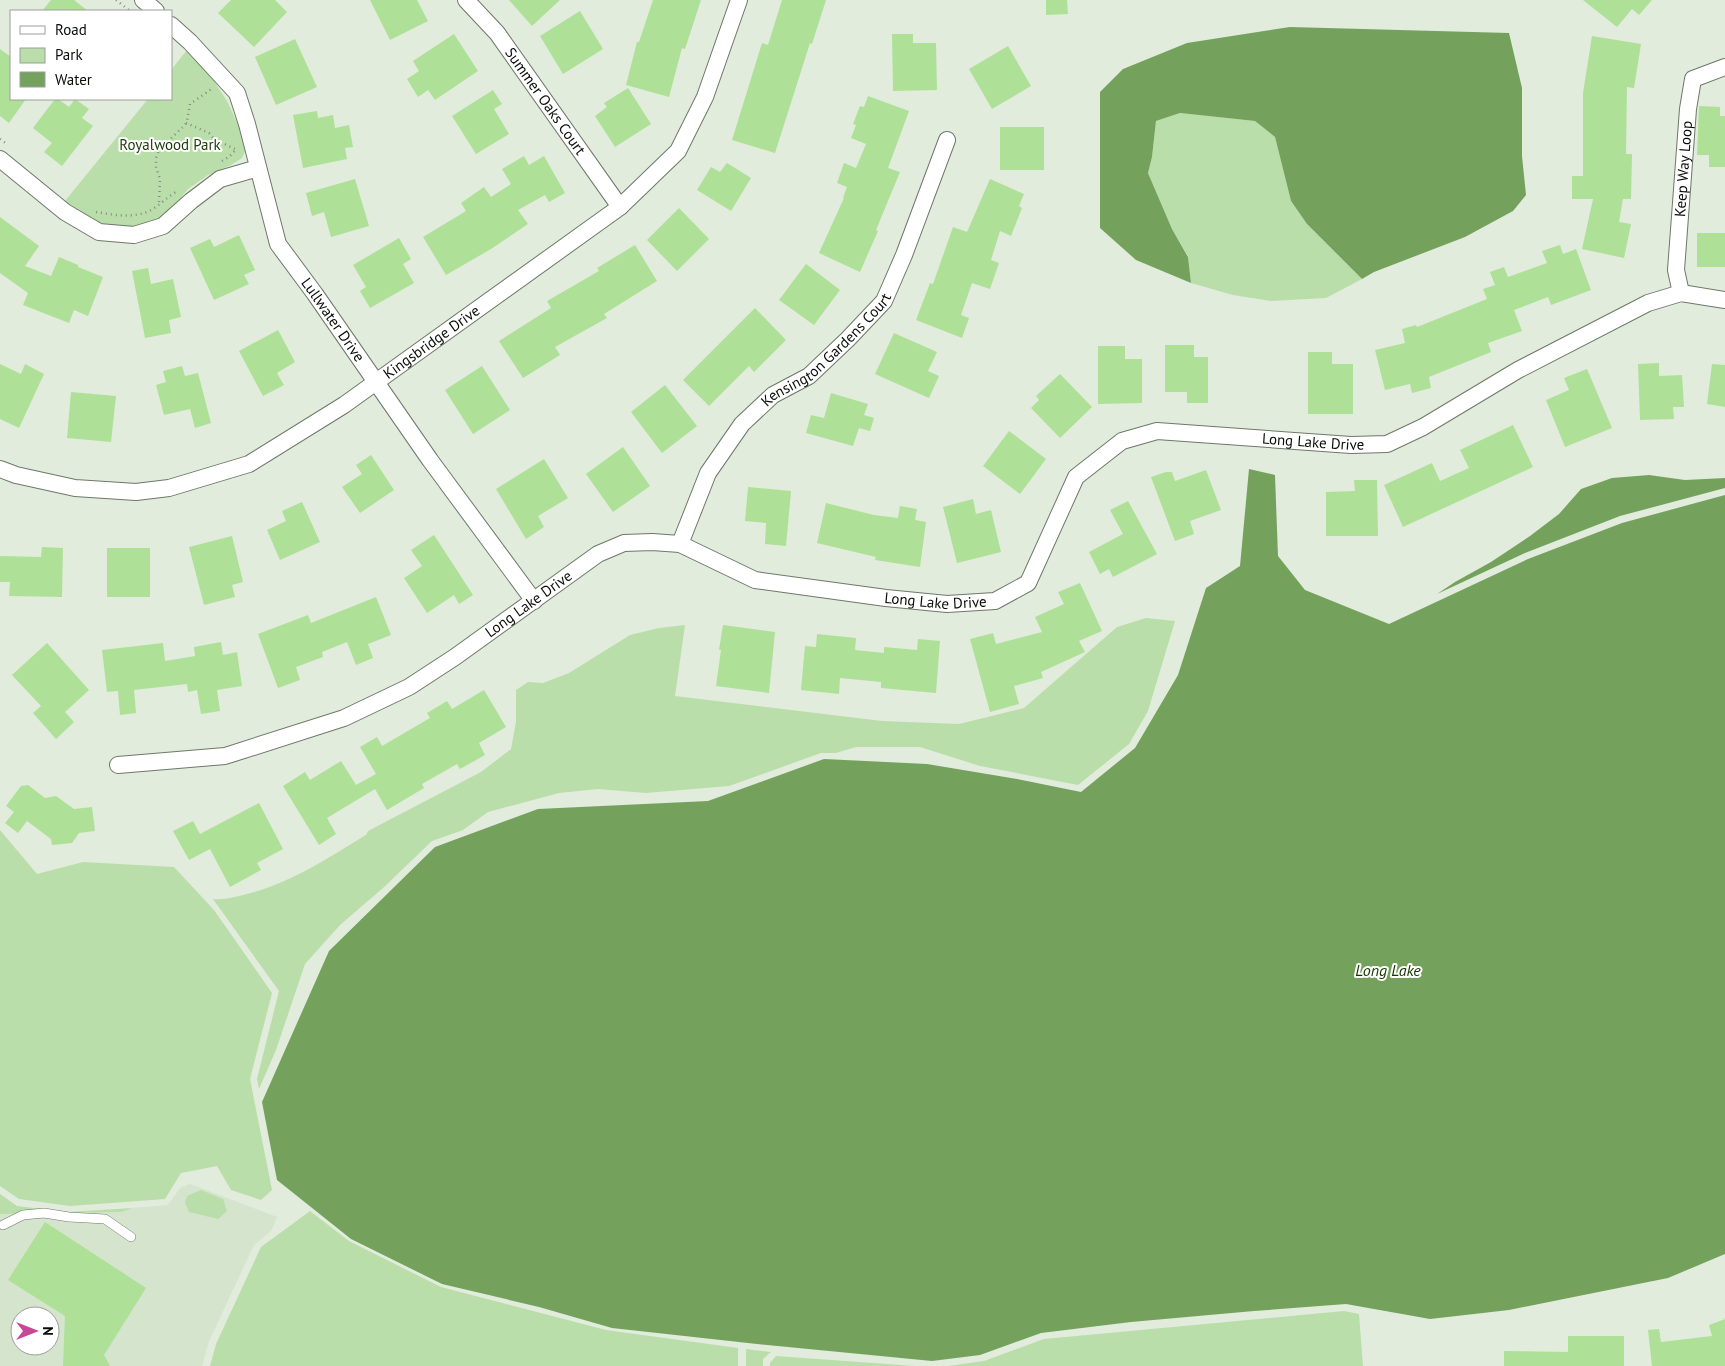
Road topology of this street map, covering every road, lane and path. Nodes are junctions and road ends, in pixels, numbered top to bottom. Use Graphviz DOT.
graph roads {
  1 [pos="116,0"];
  2 [pos="143,0"];
  3 [pos="466,0"];
  4 [pos="739,0"];
  5 [pos="129,10"];
  6 [pos="155,10"];
  7 [pos="172,26"];
  8 [pos="1725,67"];
  9 [pos="214,87"];
  10 [pos="186,123"];
  11 [pos="0,139"];
  12 [pos="947,140"];
  13 [pos="239,144"];
  14 [pos="236,150"];
  15 [pos="4,152"];
  16 [pos="219,163"];
  17 [pos="257,164"];
  18 [pos="182,187"];
  19 [pos="159,203"];
  20 [pos="620,207"];
  21 [pos="89,208"];
  22 [pos="1681,293"];
  23 [pos="1725,300"];
  24 [pos="376,382"];
  25 [pos="0,469"];
  26 [pos="680,544"];
  27 [pos="534,601"];
  28 [pos="118,765"];
  29 [pos="4,1225"];
  30 [pos="131,1237"];
  1 -- 5 [label="path"];
  2 -- 6 [label="street"];
  3 -- 20 [label="street, Summer Oaks Court"];
  4 -- 20 [label="street, Kingsbridge Drive"];
  7 -- 17 [label="street, Lullwater Drive"];
  8 -- 22 [label="street, Keep Way Loop"];
  9 -- 10 [label="path"];
  10 -- 14 [label="path"];
  10 -- 19 [label="path"];
  11 -- 15 [label="path"];
  12 -- 26 [label="street, Kensington Gardens Court"];
  13 -- 14 [label="path"];
  14 -- 16 [label="path"];
  14 -- 17 [label="path"];
  15 -- 17 [label="street"];
  17 -- 24 [label="street, Lullwater Drive"];
  18 -- 19 [label="path"];
  19 -- 21 [label="path"];
  20 -- 24 [label="street, Kingsbridge Drive"];
  22 -- 23 [label="street, Long Lake Drive"];
  22 -- 26 [label="street, Long Lake Drive"];
  24 -- 25 [label="street, Kingsbridge Drive"];
  24 -- 27 [label="street, Lullwater Drive"];
  26 -- 27 [label="street, Long Lake Drive"];
  27 -- 28 [label="street, Long Lake Drive"];
  29 -- 30 [label="lane"];
}
